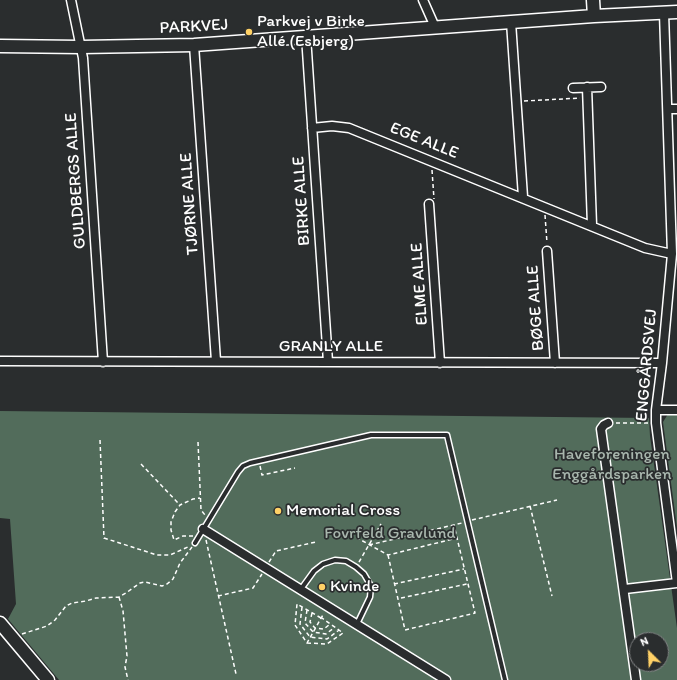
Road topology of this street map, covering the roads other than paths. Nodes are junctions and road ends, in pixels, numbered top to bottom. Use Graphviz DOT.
graph roads {
  1 [pos="71,0"];
  2 [pos="423,0"];
  3 [pos="593,0"];
  4 [pos="677,12"];
  5 [pos="664,13"];
  6 [pos="594,16"];
  7 [pos="511,22"];
  8 [pos="435,27"];
  9 [pos="306,36"];
  10 [pos="194,45"];
  11 [pos="0,46"];
  12 [pos="81,47"];
  13 [pos="587,87"];
  14 [pos="601,87"];
  15 [pos="573,88"];
  16 [pos="668,109"];
  17 [pos="677,109"];
  18 [pos="312,128"];
  19 [pos="522,197"];
  20 [pos="674,198"];
  21 [pos="429,205"];
  22 [pos="592,225"];
  23 [pos="547,251"];
  24 [pos="672,254"];
  25 [pos="674,269"];
  26 [pos="0,361"];
  27 [pos="216,361"];
  28 [pos="103,362"];
  29 [pos="328,362"];
  30 [pos="440,363"];
  31 [pos="555,363"];
  32 [pos="662,363"];
  33 [pos="656,410"];
  34 [pos="677,410"];
  35 [pos="608,423"];
  36 [pos="201,532"];
  37 [pos="195,543"];
  38 [pos="677,583"];
  39 [pos="301,589"];
  40 [pos="624,589"];
  41 [pos="0,622"];
  42 [pos="357,625"];
  43 [pos="48,680"];
  44 [pos="446,680"];
  45 [pos="505,680"];
  46 [pos="636,680"];
  1 -- 12 [label="street, GULDBERGS ALLE"];
  2 -- 8 [label="street"];
  3 -- 6 [label="street"];
  4 -- 5 [label="street, PARKVEJ"];
  5 -- 6 [label="street, PARKVEJ"];
  5 -- 16 [label="street, ENGGÅRDSVEJ"];
  6 -- 7 [label="street, PARKVEJ"];
  7 -- 8 [label="street, PARKVEJ"];
  7 -- 19 [label="street"];
  8 -- 9 [label="street, PARKVEJ"];
  9 -- 10 [label="street, PARKVEJ"];
  9 -- 18 [label="street, BIRKE ALLE"];
  10 -- 12 [label="street, PARKVEJ"];
  10 -- 27 [label="street, TJØRNE ALLE"];
  11 -- 12 [label="street, PARKVEJ"];
  12 -- 28 [label="street, GULDBERGS ALLE"];
  13 -- 14 [label="street"];
  13 -- 15 [label="street"];
  13 -- 22 [label="street"];
  16 -- 17 [label="street"];
  16 -- 20 [label="street, ENGGÅRDSVEJ"];
  18 -- 19 [label="street, EGE ALLE"];
  18 -- 29 [label="street, BIRKE ALLE"];
  19 -- 22 [label="street, EGE ALLE"];
  20 -- 24 [label="street, ENGGÅRDSVEJ"];
  21 -- 30 [label="street, ELME ALLE"];
  22 -- 24 [label="street, EGE ALLE"];
  23 -- 31 [label="street, BØGE ALLE"];
  24 -- 25 [label="street, ENGGÅRDSVEJ"];
  25 -- 32 [label="street, ENGGÅRDSVEJ"];
  26 -- 28 [label="street, GRANLY ALLE"];
  27 -- 28 [label="street, GRANLY ALLE"];
  27 -- 29 [label="street, GRANLY ALLE"];
  29 -- 30 [label="street, GRANLY ALLE"];
  30 -- 31 [label="street, GRANLY ALLE"];
  31 -- 32 [label="street, GRANLY ALLE"];
  32 -- 33 [label="street, ENGGÅRDSVEJ"];
  33 -- 34 [label="street"];
  33 -- 38 [label="street, ENGGÅRDSVEJ"];
  35 -- 40 [label="street"];
  36 -- 37 [label="lane"];
  36 -- 39 [label="street"];
  36 -- 45 [label="lane"];
  38 -- 40 [label="street"];
  39 -- 42 [label="street"];
  39 -- 42 [label="lane"];
  40 -- 46 [label="street"];
  41 -- 43 [label="street"];
  42 -- 44 [label="street"];
}
